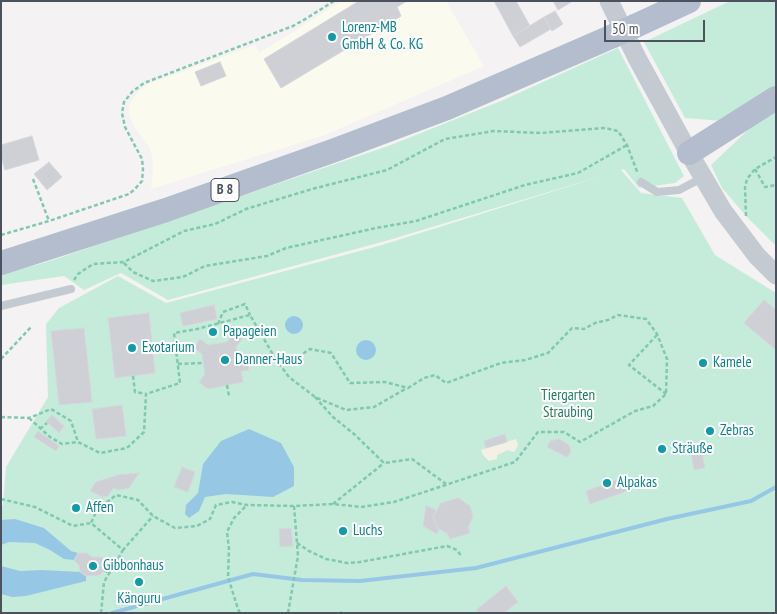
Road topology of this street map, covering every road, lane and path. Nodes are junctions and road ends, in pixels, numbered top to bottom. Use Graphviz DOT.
graph roads {
  1 [pos="334,1"];
  2 [pos="609,1"];
  3 [pos="689,1"];
  4 [pos="776,98"];
  5 [pos="627,145"];
  6 [pos="689,153"];
  7 [pos="776,157"];
  8 [pos="755,169"];
  9 [pos="702,178"];
  10 [pos="33,179"];
  11 [pos="641,182"];
  12 [pos="776,185"];
  13 [pos="49,221"];
  14 [pos="738,233"];
  15 [pos="1,235"];
  16 [pos="124,262"];
  17 [pos="1,263"];
  18 [pos="776,275"];
  19 [pos="71,289"];
  20 [pos="1,306"];
  21 [pos="250,315"];
  22 [pos="218,324"];
  23 [pos="32,326"];
  24 [pos="657,334"];
  25 [pos="275,358"];
  26 [pos="1,359"];
  27 [pos="203,363"];
  28 [pos="178,364"];
  29 [pos="133,376"];
  30 [pos="227,385"];
  31 [pos="408,388"];
  32 [pos="146,394"];
  33 [pos="666,394"];
  34 [pos="228,396"];
  35 [pos="315,397"];
  36 [pos="1,417"];
  37 [pos="29,418"];
  38 [pos="48,423"];
  39 [pos="40,429"];
  40 [pos="78,442"];
  41 [pos="384,463"];
  42 [pos="447,485"];
  43 [pos="1,499"];
  44 [pos="333,504"];
  45 [pos="247,505"];
  46 [pos="294,506"];
  47 [pos="153,516"];
  48 [pos="91,523"];
  49 [pos="297,542"];
  50 [pos="123,550"];
  51 [pos="462,557"];
  52 [pos="104,570"];
  53 [pos="109,573"];
  54 [pos="101,612"];
  55 [pos="240,613"];
  56 [pos="288,613"];
  1 -- 13 [label="path"];
  2 -- 6 [label="street"];
  3 -- 17 [label="main road, B 8, bridge"];
  4 -- 6 [label="main road"];
  5 -- 11 [label="path"];
  5 -- 16 [label="path"];
  5 -- 16 [label="path"];
  6 -- 9 [label="street"];
  7 -- 8 [label="path"];
  8 -- 12 [label="path"];
  8 -- 14 [label="path"];
  9 -- 11 [label="lane"];
  9 -- 14 [label="street"];
  10 -- 13 [label="path"];
  13 -- 15 [label="path"];
  14 -- 18 [label="street"];
  16 -- 19 [label="path"];
  19 -- 20 [label="lane"];
  21 -- 22 [label="path"];
  21 -- 22 [label="path"];
  21 -- 25 [label="path"];
  22 -- 28 [label="path"];
  23 -- 26 [label="path"];
  24 -- 31 [label="path"];
  24 -- 33 [label="path"];
  24 -- 33 [label="path"];
  25 -- 31 [label="path"];
  25 -- 35 [label="path"];
  27 -- 28 [label="path"];
  28 -- 32 [label="path"];
  29 -- 32 [label="path"];
  30 -- 34 [label="path"];
  31 -- 35 [label="path"];
  32 -- 40 [label="path"];
  33 -- 42 [label="path"];
  35 -- 41 [label="path"];
  36 -- 37 [label="path"];
  37 -- 39 [label="path"];
  37 -- 40 [label="path"];
  38 -- 39 [label="path"];
  39 -- 40 [label="path"];
  41 -- 42 [label="path"];
  41 -- 44 [label="path"];
  42 -- 44 [label="path"];
  43 -- 48 [label="path"];
  44 -- 46 [label="path"];
  45 -- 46 [label="path"];
  45 -- 47 [label="path"];
  45 -- 55 [label="path"];
  46 -- 49 [label="path"];
  47 -- 48 [label="path"];
  47 -- 50 [label="path"];
  48 -- 50 [label="path"];
  49 -- 51 [label="path"];
  49 -- 56 [label="path"];
  50 -- 53 [label="path"];
  52 -- 53 [label="path"];
  53 -- 54 [label="path"];
}
